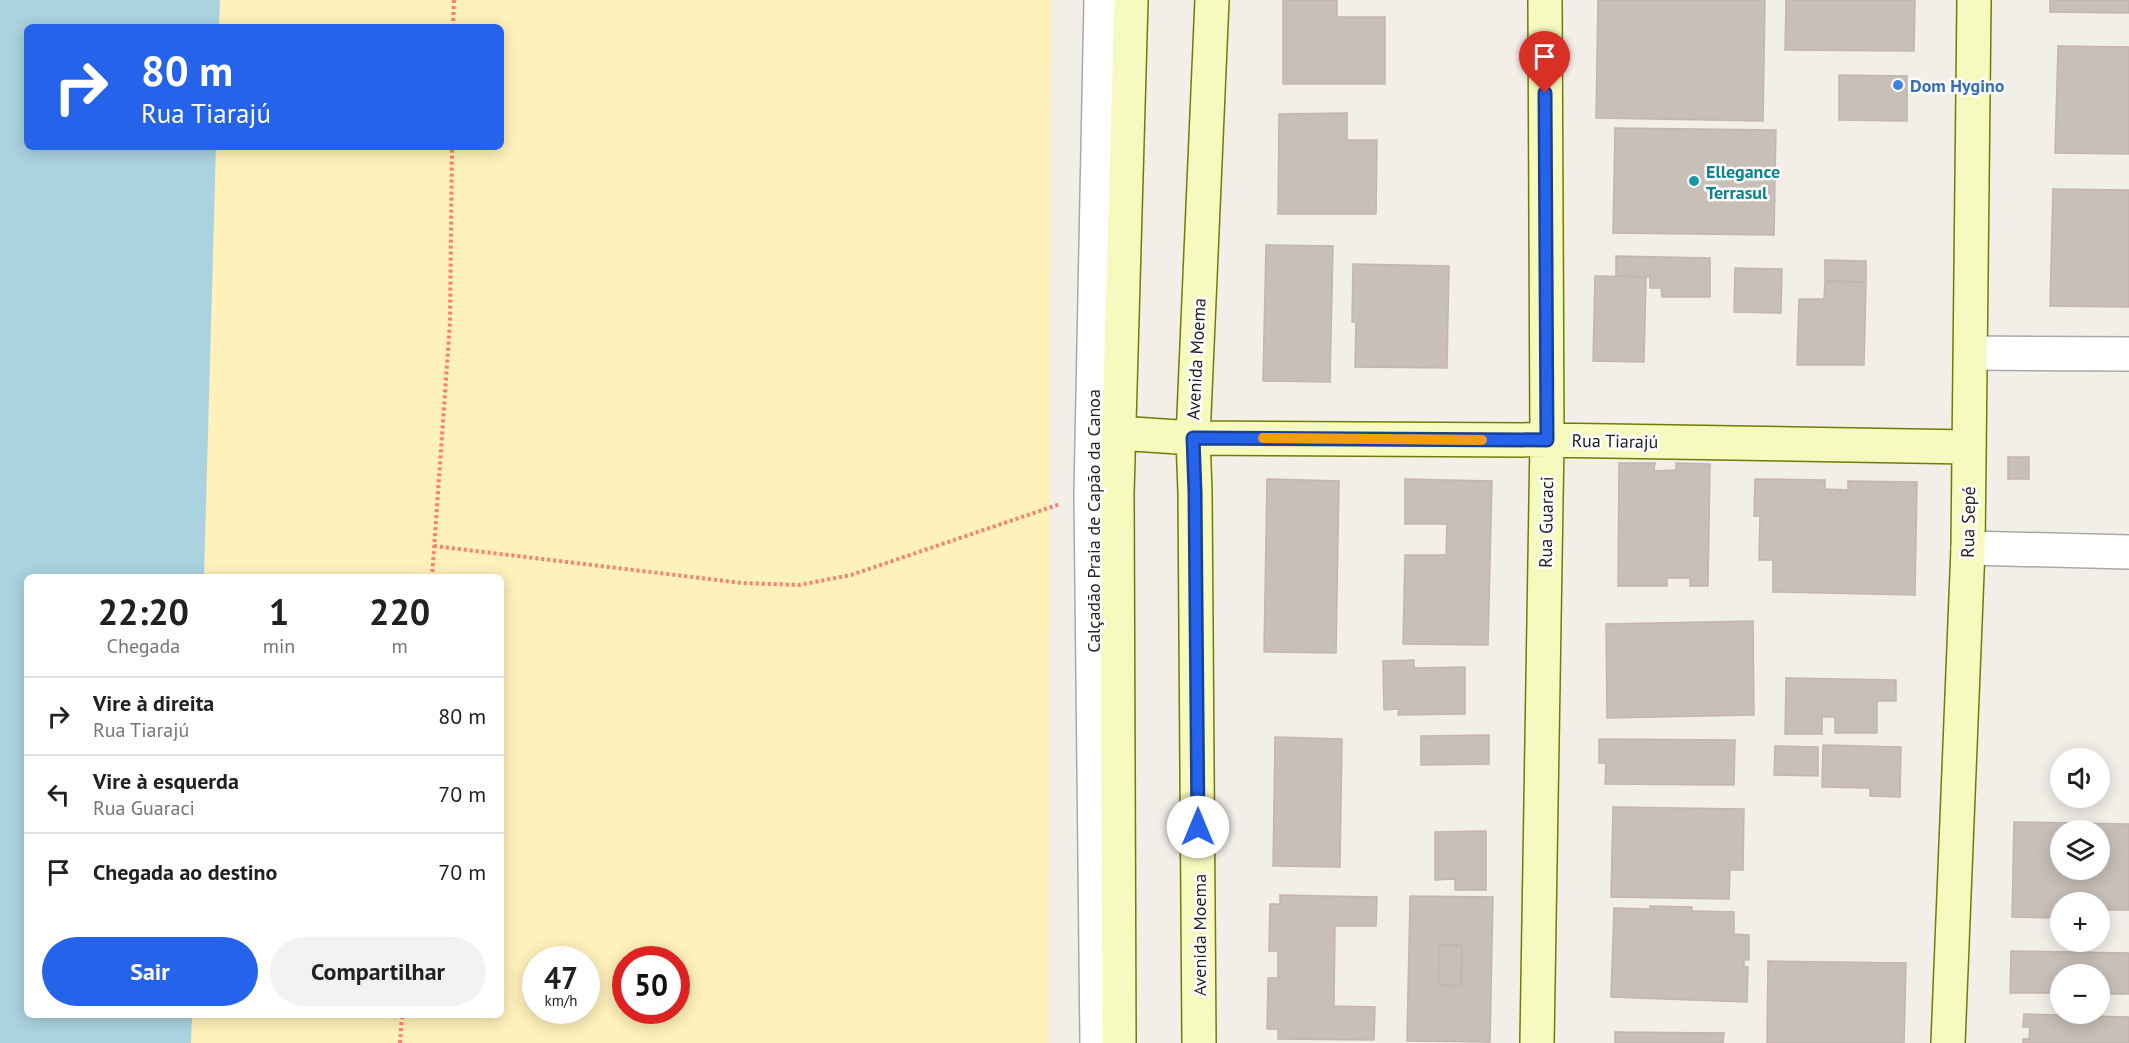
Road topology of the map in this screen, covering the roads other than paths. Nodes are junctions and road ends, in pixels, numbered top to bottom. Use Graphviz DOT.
graph roads {
  1 [pos="1101,0"];
  2 [pos="1131,0"];
  3 [pos="1212,0"];
  4 [pos="1545,0"];
  5 [pos="1974,0"];
  6 [pos="1971,353"];
  7 [pos="2129,354"];
  8 [pos="1118,433"];
  9 [pos="1193,438"];
  10 [pos="1547,440"];
  11 [pos="1969,447"];
  12 [pos="1968,548"];
  13 [pos="2129,552"];
  14 [pos="1097,1043"];
  15 [pos="1119,1043"];
  16 [pos="1199,1043"];
  17 [pos="1537,1043"];
  18 [pos="1947,1043"];
  1 -- 14 [label="street, Calçadão Praia de Capão da Canoa"];
  2 -- 8 [label="street"];
  3 -- 9 [label="street, Avenida Moema"];
  4 -- 10 [label="street, Rua Guaraci"];
  5 -- 6 [label="street, Rua Sepé"];
  6 -- 7 [label="street"];
  6 -- 11 [label="street, Rua Sepé"];
  8 -- 9 [label="street, Rua Tiarajú"];
  8 -- 15 [label="street"];
  9 -- 10 [label="street, Rua Tiarajú"];
  9 -- 16 [label="street, Avenida Moema"];
  10 -- 11 [label="street, Rua Tiarajú"];
  10 -- 17 [label="street, Rua Guaraci"];
  11 -- 12 [label="street, Rua Sepé"];
  12 -- 13 [label="street"];
  12 -- 18 [label="street, Rua Sepé"];
}
